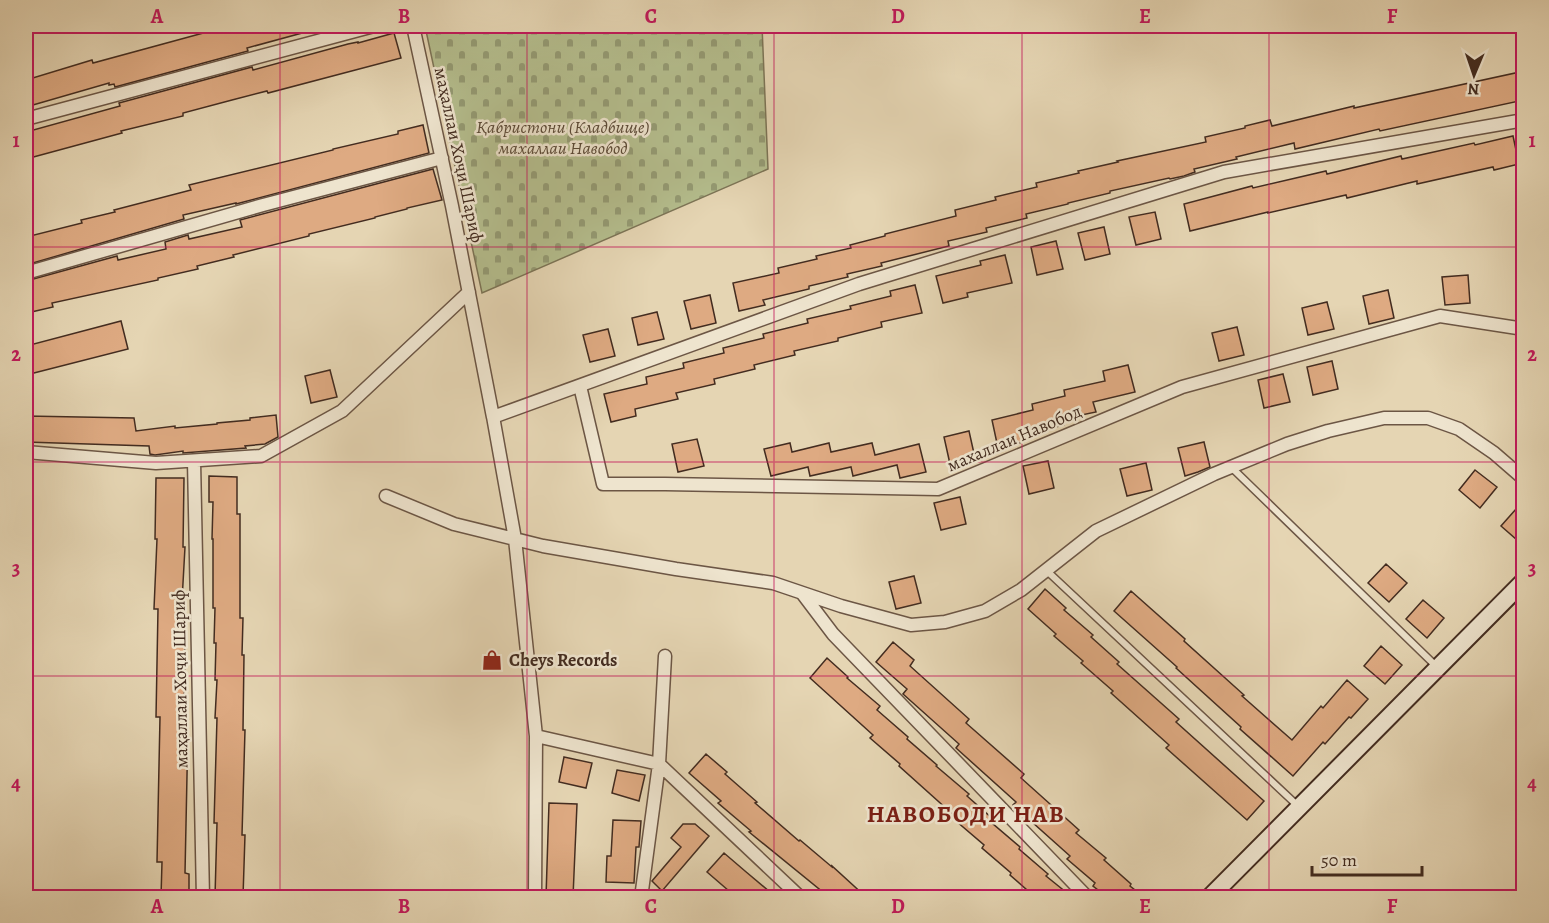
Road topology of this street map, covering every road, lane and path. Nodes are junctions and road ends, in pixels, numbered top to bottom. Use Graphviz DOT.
graph roads {
  1 [pos="374,26"];
  2 [pos="413,26"];
  3 [pos="26,119"];
  4 [pos="1524,120"];
  5 [pos="442,158"];
  6 [pos="26,273"];
  7 [pos="469,292"];
  8 [pos="1524,329"];
  9 [pos="580,386"];
  10 [pos="493,414"];
  11 [pos="26,452"];
  12 [pos="194,461"];
  13 [pos="1231,467"];
  14 [pos="1524,479"];
  15 [pos="386,496"];
  16 [pos="515,539"];
  17 [pos="1047,571"];
  18 [pos="1524,581"];
  19 [pos="802,593"];
  20 [pos="665,656"];
  21 [pos="1438,667"];
  22 [pos="537,736"];
  23 [pos="659,764"];
  24 [pos="1298,806"];
  25 [pos="203,897"];
  26 [pos="535,897"];
  27 [pos="640,897"];
  28 [pos="801,897"];
  29 [pos="1088,897"];
  30 [pos="1209,897"];
  1 -- 3 [label="street"];
  2 -- 5 [label="street, маҳаллаи Хоҷи Шариф"];
  4 -- 9 [label="street"];
  5 -- 6 [label="street"];
  5 -- 7 [label="street, маҳаллаи Хоҷи Шариф"];
  7 -- 10 [label="street, маҳаллаи Хоҷи Шариф"];
  7 -- 12 [label="street"];
  8 -- 9 [label="street, махаллаи Навобод"];
  9 -- 10 [label="street"];
  10 -- 16 [label="street, маҳаллаи Хоҷи Шариф"];
  11 -- 12 [label="street"];
  12 -- 25 [label="street, маҳаллаи Хоҷи Шариф"];
  13 -- 14 [label="street"];
  13 -- 17 [label="street"];
  13 -- 21 [label="lane"];
  15 -- 16 [label="street"];
  16 -- 19 [label="street"];
  16 -- 22 [label="street, маҳаллаи Хоҷи Шариф"];
  17 -- 19 [label="street"];
  17 -- 24 [label="lane"];
  18 -- 21 [label="street"];
  19 -- 29 [label="street"];
  20 -- 23 [label="street"];
  21 -- 24 [label="street"];
  22 -- 23 [label="street"];
  22 -- 26 [label="street, маҳаллаи Хоҷи Шариф"];
  23 -- 27 [label="street"];
  23 -- 28 [label="street"];
  24 -- 30 [label="street"];
}
